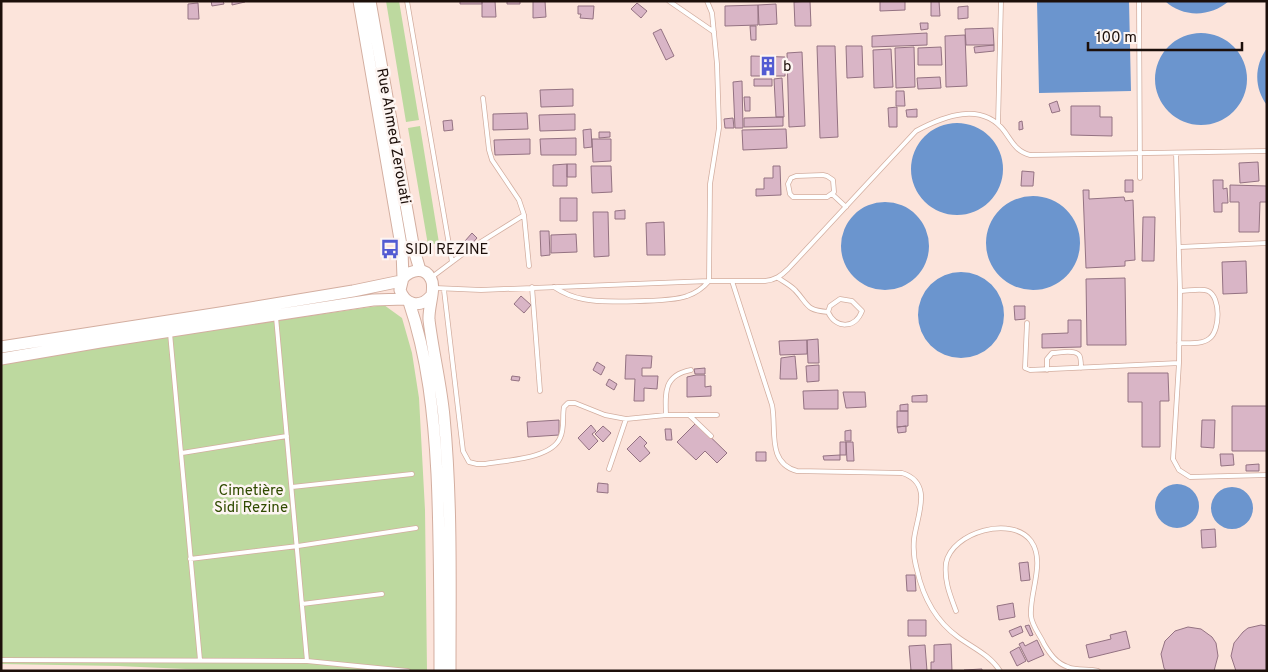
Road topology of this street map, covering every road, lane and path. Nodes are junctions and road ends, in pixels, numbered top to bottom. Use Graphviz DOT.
graph roads {
  1 [pos="359,1"];
  2 [pos="370,1"];
  3 [pos="407,1"];
  4 [pos="669,1"];
  5 [pos="707,1"];
  6 [pos="1002,1"];
  7 [pos="1139,1"];
  8 [pos="714,32"];
  9 [pos="483,98"];
  10 [pos="998,124"];
  11 [pos="1267,151"];
  12 [pos="1140,153"];
  13 [pos="1176,153"];
  14 [pos="1140,178"];
  15 [pos="832,194"];
  16 [pos="846,206"];
  17 [pos="524,215"];
  18 [pos="1267,243"];
  19 [pos="1180,247"];
  20 [pos="452,262"];
  21 [pos="529,266"];
  22 [pos="420,270"];
  23 [pos="778,278"];
  24 [pos="402,279"];
  25 [pos="709,280"];
  26 [pos="732,281"];
  27 [pos="554,286"];
  28 [pos="532,287"];
  29 [pos="435,288"];
  30 [pos="1180,292"];
  31 [pos="407,301"];
  32 [pos="828,312"];
  33 [pos="275,315"];
  34 [pos="1027,323"];
  35 [pos="169,326"];
  36 [pos="1180,343"];
  37 [pos="1,347"];
  38 [pos="1,359"];
  39 [pos="1179,363"];
  40 [pos="1081,368"];
  41 [pos="691,370"];
  42 [pos="1047,370"];
  43 [pos="540,391"];
  44 [pos="666,414"];
  45 [pos="689,415"];
  46 [pos="718,415"];
  47 [pos="626,419"];
  48 [pos="287,436"];
  49 [pos="711,436"];
  50 [pos="182,453"];
  51 [pos="609,469"];
  52 [pos="412,474"];
  53 [pos="1267,475"];
  54 [pos="292,488"];
  55 [pos="416,528"];
  56 [pos="298,546"];
  57 [pos="190,559"];
  58 [pos="382,594"];
  59 [pos="302,604"];
  60 [pos="956,611"];
  61 [pos="1,660"];
  62 [pos="200,660"];
  63 [pos="307,661"];
  64 [pos="408,671"];
  65 [pos="432,671"];
  66 [pos="440,671"];
  67 [pos="450,671"];
  68 [pos="1000,671"];
  69 [pos="1098,671"];
  1 -- 24 [label="main road"];
  2 -- 22 [label="main road, Rue Ahmed Zerouati"];
  3 -- 20 [label="lane"];
  4 -- 8 [label="lane"];
  5 -- 8 [label="lane"];
  6 -- 10 [label="lane"];
  7 -- 12 [label="lane"];
  8 -- 25 [label="lane"];
  9 -- 17 [label="lane"];
  10 -- 12 [label="lane"];
  10 -- 16 [label="lane"];
  11 -- 13 [label="lane"];
  12 -- 13 [label="lane"];
  12 -- 14 [label="lane"];
  13 -- 19 [label="lane"];
  15 -- 15 [label="lane"];
  15 -- 16 [label="lane"];
  16 -- 23 [label="lane"];
  17 -- 20 [label="lane"];
  17 -- 21 [label="lane"];
  18 -- 19 [label="lane"];
  19 -- 30 [label="lane"];
  20 -- 29 [label="lane"];
  22 -- 24 [label="main road"];
  22 -- 29 [label="main road"];
  23 -- 26 [label="lane"];
  23 -- 32 [label="lane"];
  24 -- 31 [label="main road"];
  24 -- 35 [label="main road"];
  25 -- 26 [label="lane"];
  25 -- 27 [label="lane"];
  25 -- 27 [label="lane"];
  26 -- 68 [label="lane"];
  27 -- 28 [label="lane"];
  28 -- 29 [label="lane"];
  28 -- 43 [label="lane"];
  29 -- 31 [label="main road"];
  29 -- 47 [label="lane"];
  29 -- 67 [label="main road"];
  30 -- 36 [label="lane"];
  30 -- 36 [label="lane"];
  31 -- 33 [label="main road"];
  31 -- 66 [label="main road"];
  32 -- 32 [label="lane"];
  33 -- 35 [label="main road"];
  33 -- 48 [label="lane"];
  34 -- 42 [label="lane"];
  35 -- 37 [label="main road"];
  35 -- 38 [label="main road"];
  35 -- 50 [label="lane"];
  36 -- 39 [label="lane"];
  39 -- 40 [label="lane"];
  39 -- 53 [label="lane"];
  40 -- 42 [label="lane"];
  40 -- 42 [label="lane"];
  41 -- 44 [label="lane"];
  44 -- 45 [label="lane"];
  44 -- 47 [label="lane"];
  45 -- 46 [label="lane"];
  45 -- 49 [label="lane"];
  47 -- 51 [label="lane"];
  48 -- 50 [label="lane"];
  48 -- 54 [label="lane"];
  50 -- 57 [label="lane"];
  52 -- 54 [label="lane"];
  54 -- 56 [label="lane"];
  55 -- 56 [label="lane"];
  56 -- 57 [label="lane"];
  56 -- 59 [label="lane"];
  57 -- 62 [label="lane"];
  58 -- 59 [label="lane"];
  59 -- 63 [label="lane"];
  60 -- 69 [label="lane"];
  61 -- 62 [label="lane"];
  62 -- 63 [label="lane"];
  63 -- 64 [label="lane"];
  65 -- 66 [label="lane"];
}
